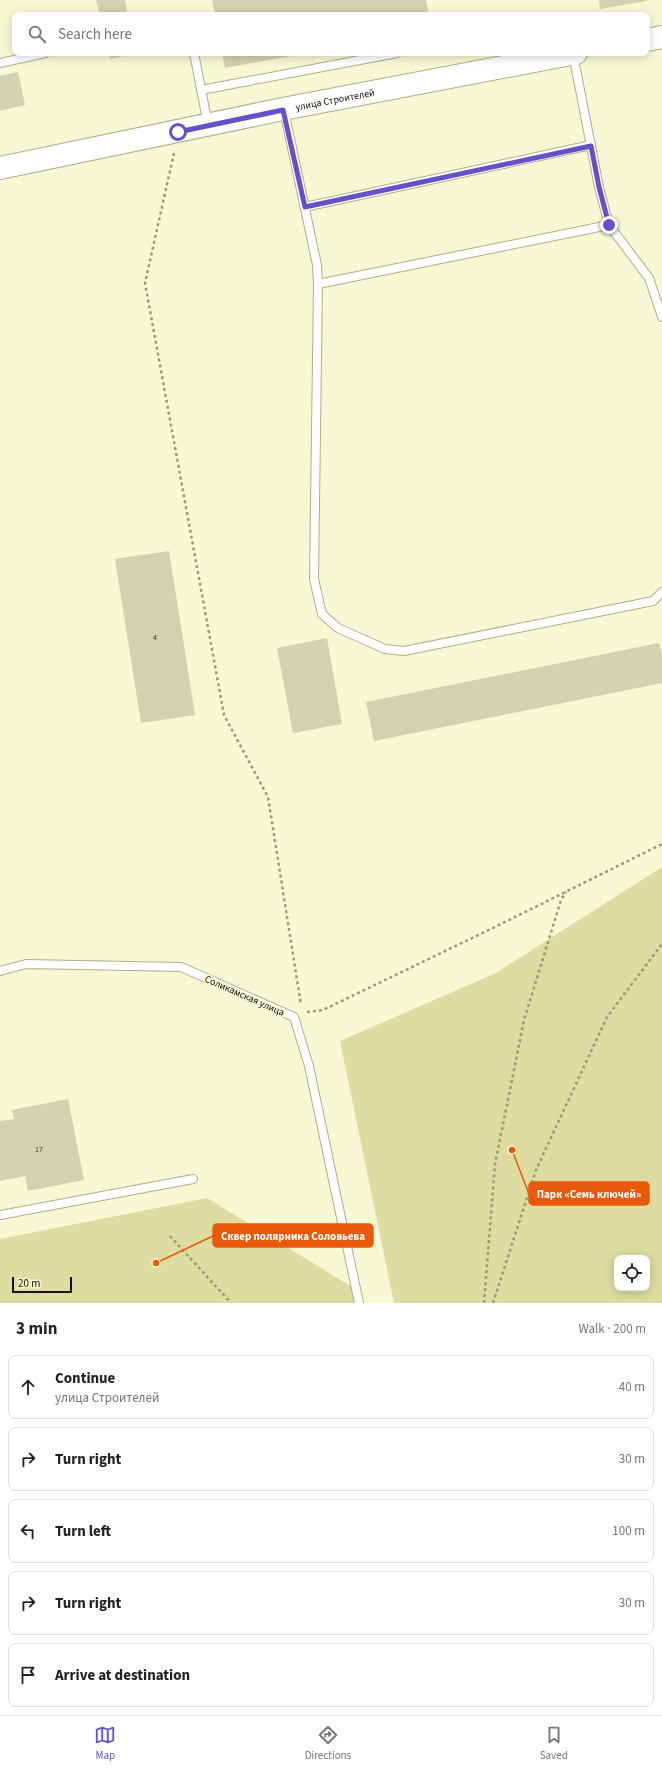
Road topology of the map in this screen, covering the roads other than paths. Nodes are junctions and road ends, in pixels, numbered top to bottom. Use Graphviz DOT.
graph roads {
  1 [pos="662,37"];
  2 [pos="650,39"];
  3 [pos="32,56"];
  4 [pos="195,56"];
  5 [pos="381,56"];
  6 [pos="559,56"];
  7 [pos="575,56"];
  8 [pos="0,63"];
  9 [pos="201,90"];
  10 [pos="283,110"];
  11 [pos="208,126"];
  12 [pos="591,146"];
  13 [pos="0,168"];
  14 [pos="305,207"];
  15 [pos="609,225"];
  16 [pos="318,284"];
  17 [pos="662,317"];
  18 [pos="662,592"];
  19 [pos="0,971"];
  20 [pos="193,1180"];
  21 [pos="0,1215"];
  22 [pos="359,1303"];
  1 -- 2 [label="street"];
  3 -- 8 [label="lane"];
  4 -- 9 [label="lane"];
  5 -- 9 [label="lane"];
  6 -- 10 [label="street, улица Строителей"];
  7 -- 12 [label="lane"];
  9 -- 11 [label="lane"];
  10 -- 11 [label="street, улица Строителей"];
  10 -- 14 [label="lane"];
  11 -- 13 [label="street, улица Строителей"];
  12 -- 14 [label="lane"];
  12 -- 15 [label="lane"];
  14 -- 16 [label="lane"];
  15 -- 16 [label="lane"];
  15 -- 17 [label="lane"];
  16 -- 18 [label="lane"];
  19 -- 22 [label="lane, Соликамская улица"];
  20 -- 21 [label="lane"];
}
